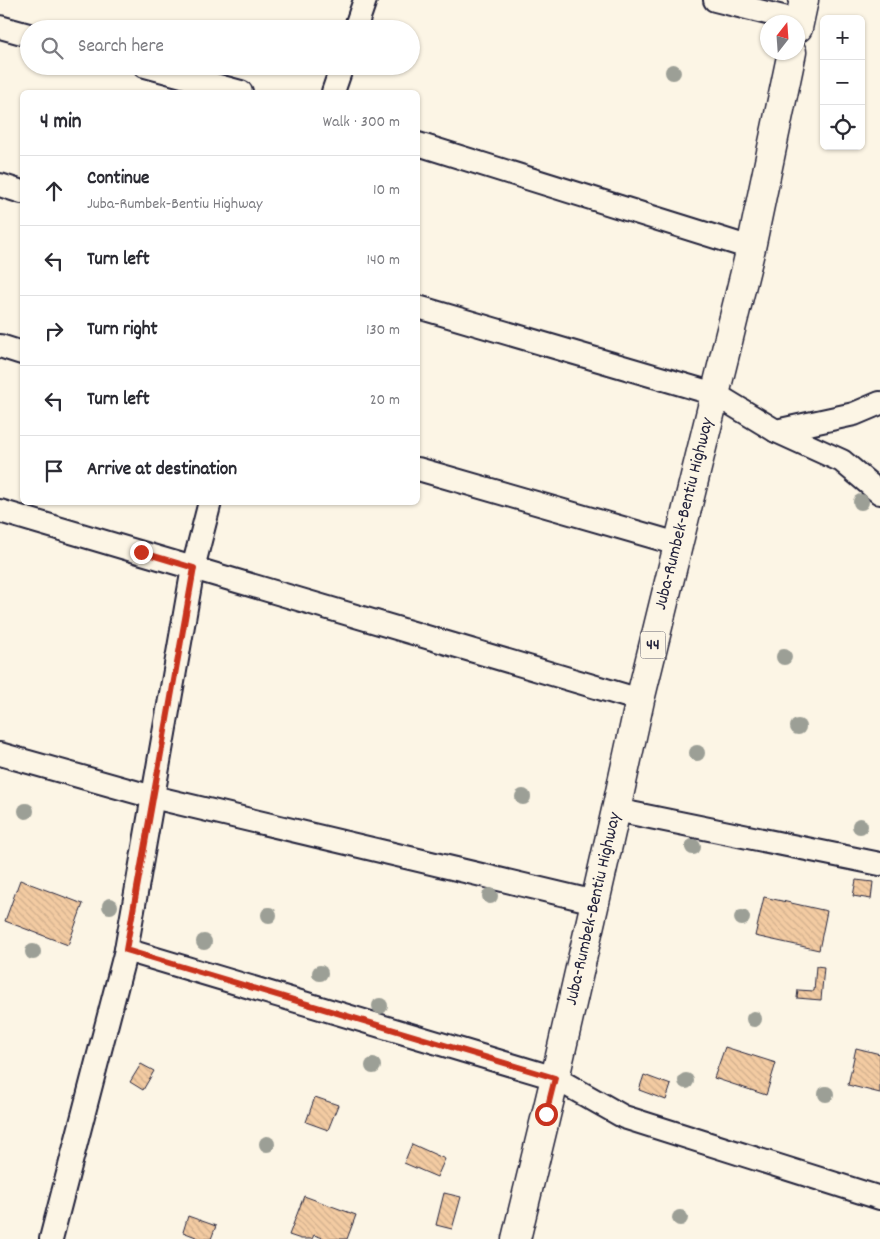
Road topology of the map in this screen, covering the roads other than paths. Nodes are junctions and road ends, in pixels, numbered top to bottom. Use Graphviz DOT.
graph roads {
  1 [pos="366,0"];
  2 [pos="715,0"];
  3 [pos="795,15"];
  4 [pos="358,20"];
  5 [pos="0,27"];
  6 [pos="20,33"];
  7 [pos="790,60"];
  8 [pos="178,75"];
  9 [pos="339,75"];
  10 [pos="234,90"];
  11 [pos="334,90"];
  12 [pos="420,145"];
  13 [pos="0,185"];
  14 [pos="20,191"];
  15 [pos="751,248"];
  16 [pos="420,308"];
  17 [pos="0,346"];
  18 [pos="20,352"];
  19 [pos="715,394"];
  20 [pos="880,403"];
  21 [pos="776,431"];
  22 [pos="420,470"];
  23 [pos="880,493"];
  24 [pos="209,505"];
  25 [pos="0,511"];
  26 [pos="678,544"];
  27 [pos="194,568"];
  28 [pos="640,700"];
  29 [pos="0,754"];
  30 [pos="153,797"];
  31 [pos="616,810"];
  32 [pos="880,864"];
  33 [pos="595,902"];
  34 [pos="126,950"];
  35 [pos="555,1078"];
  36 [pos="880,1198"];
  37 [pos="51,1239"];
  38 [pos="516,1239"];
  1 -- 4 [label="street"];
  2 -- 3 [label="street"];
  5 -- 6 [label="street"];
  7 -- 15 [label="main road, Juba-Rumbek-Bentiu Highway / 44"];
  8 -- 10 [label="street"];
  9 -- 11 [label="street"];
  12 -- 15 [label="street"];
  13 -- 14 [label="street"];
  15 -- 19 [label="main road, Juba-Rumbek-Bentiu Highway / 44"];
  16 -- 19 [label="street"];
  17 -- 18 [label="street"];
  19 -- 21 [label="street"];
  19 -- 26 [label="main road, Juba-Rumbek-Bentiu Highway / 44"];
  20 -- 21 [label="street"];
  21 -- 23 [label="street"];
  22 -- 26 [label="street"];
  24 -- 27 [label="street"];
  25 -- 27 [label="street"];
  26 -- 28 [label="main road, Juba-Rumbek-Bentiu Highway / 44"];
  27 -- 28 [label="street"];
  27 -- 30 [label="street"];
  28 -- 31 [label="main road, Juba-Rumbek-Bentiu Highway / 44"];
  29 -- 30 [label="street"];
  30 -- 33 [label="street"];
  30 -- 34 [label="street"];
  31 -- 32 [label="street"];
  31 -- 33 [label="main road, Juba-Rumbek-Bentiu Highway / 44"];
  33 -- 35 [label="main road, Juba-Rumbek-Bentiu Highway / 44"];
  34 -- 35 [label="street"];
  34 -- 37 [label="street"];
  35 -- 36 [label="street"];
  35 -- 38 [label="main road, Juba-Rumbek-Bentiu Highway / 44"];
}
